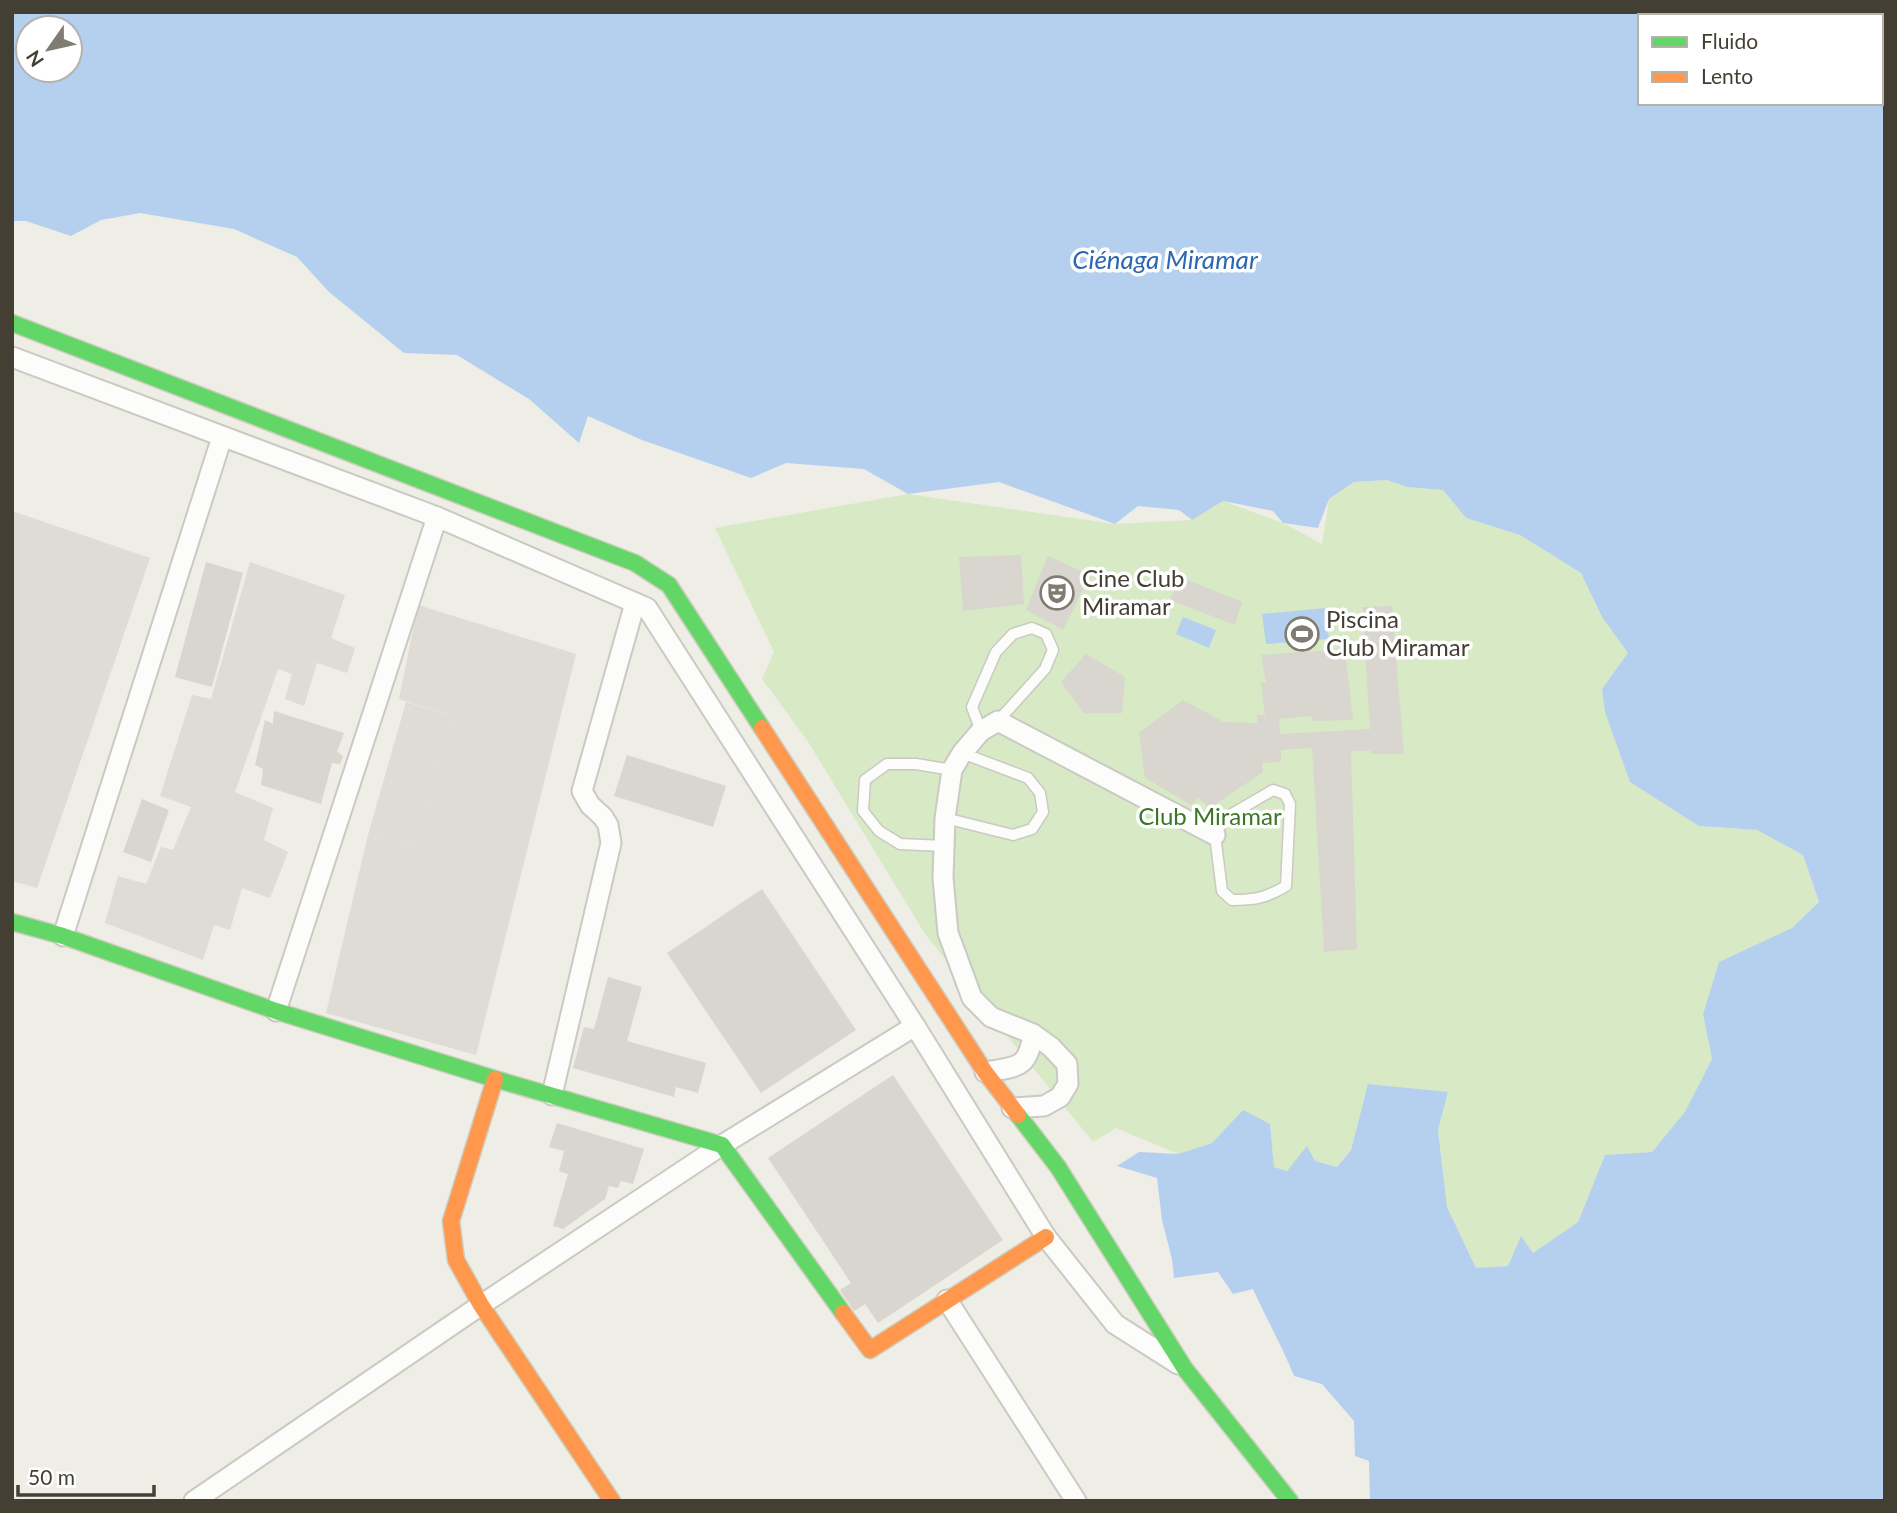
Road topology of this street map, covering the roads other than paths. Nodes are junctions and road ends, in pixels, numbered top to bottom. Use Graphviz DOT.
graph roads {
  1 [pos="12,323"];
  2 [pos="12,357"];
  3 [pos="222,437"];
  4 [pos="437,517"];
  5 [pos="635,603"];
  6 [pos="989,726"];
  7 [pos="957,761"];
  8 [pos="945,818"];
  9 [pos="1215,835"];
  10 [pos="944,846"];
  11 [pos="12,922"];
  12 [pos="63,936"];
  13 [pos="276,1011"];
  14 [pos="915,1026"];
  15 [pos="1033,1034"];
  16 [pos="985,1072"];
  17 [pos="495,1079"];
  18 [pos="552,1095"];
  19 [pos="1012,1108"];
  20 [pos="722,1145"];
  21 [pos="1046,1237"];
  22 [pos="947,1300"];
  23 [pos="481,1305"];
  24 [pos="1185,1369"];
  25 [pos="194,1501"];
  26 [pos="612,1501"];
  27 [pos="1076,1501"];
  28 [pos="1290,1501"];
  1 -- 16 [label="street"];
  2 -- 3 [label="street"];
  3 -- 4 [label="street"];
  3 -- 12 [label="street"];
  4 -- 5 [label="street"];
  4 -- 13 [label="street"];
  5 -- 14 [label="street"];
  5 -- 18 [label="street"];
  6 -- 6 [label="lane"];
  6 -- 7 [label="street"];
  6 -- 9 [label="street"];
  7 -- 8 [label="street"];
  7 -- 8 [label="lane"];
  7 -- 10 [label="lane"];
  8 -- 10 [label="street"];
  9 -- 9 [label="lane"];
  10 -- 15 [label="street"];
  11 -- 12 [label="street"];
  12 -- 13 [label="street"];
  13 -- 17 [label="street"];
  14 -- 20 [label="street"];
  14 -- 21 [label="street"];
  15 -- 16 [label="street"];
  15 -- 19 [label="street"];
  16 -- 19 [label="street"];
  17 -- 18 [label="street"];
  17 -- 23 [label="street"];
  18 -- 20 [label="street"];
  19 -- 24 [label="street"];
  20 -- 22 [label="street"];
  20 -- 23 [label="street"];
  21 -- 22 [label="street"];
  21 -- 24 [label="street"];
  22 -- 27 [label="street"];
  23 -- 25 [label="street"];
  23 -- 26 [label="street"];
  24 -- 28 [label="street"];
}
